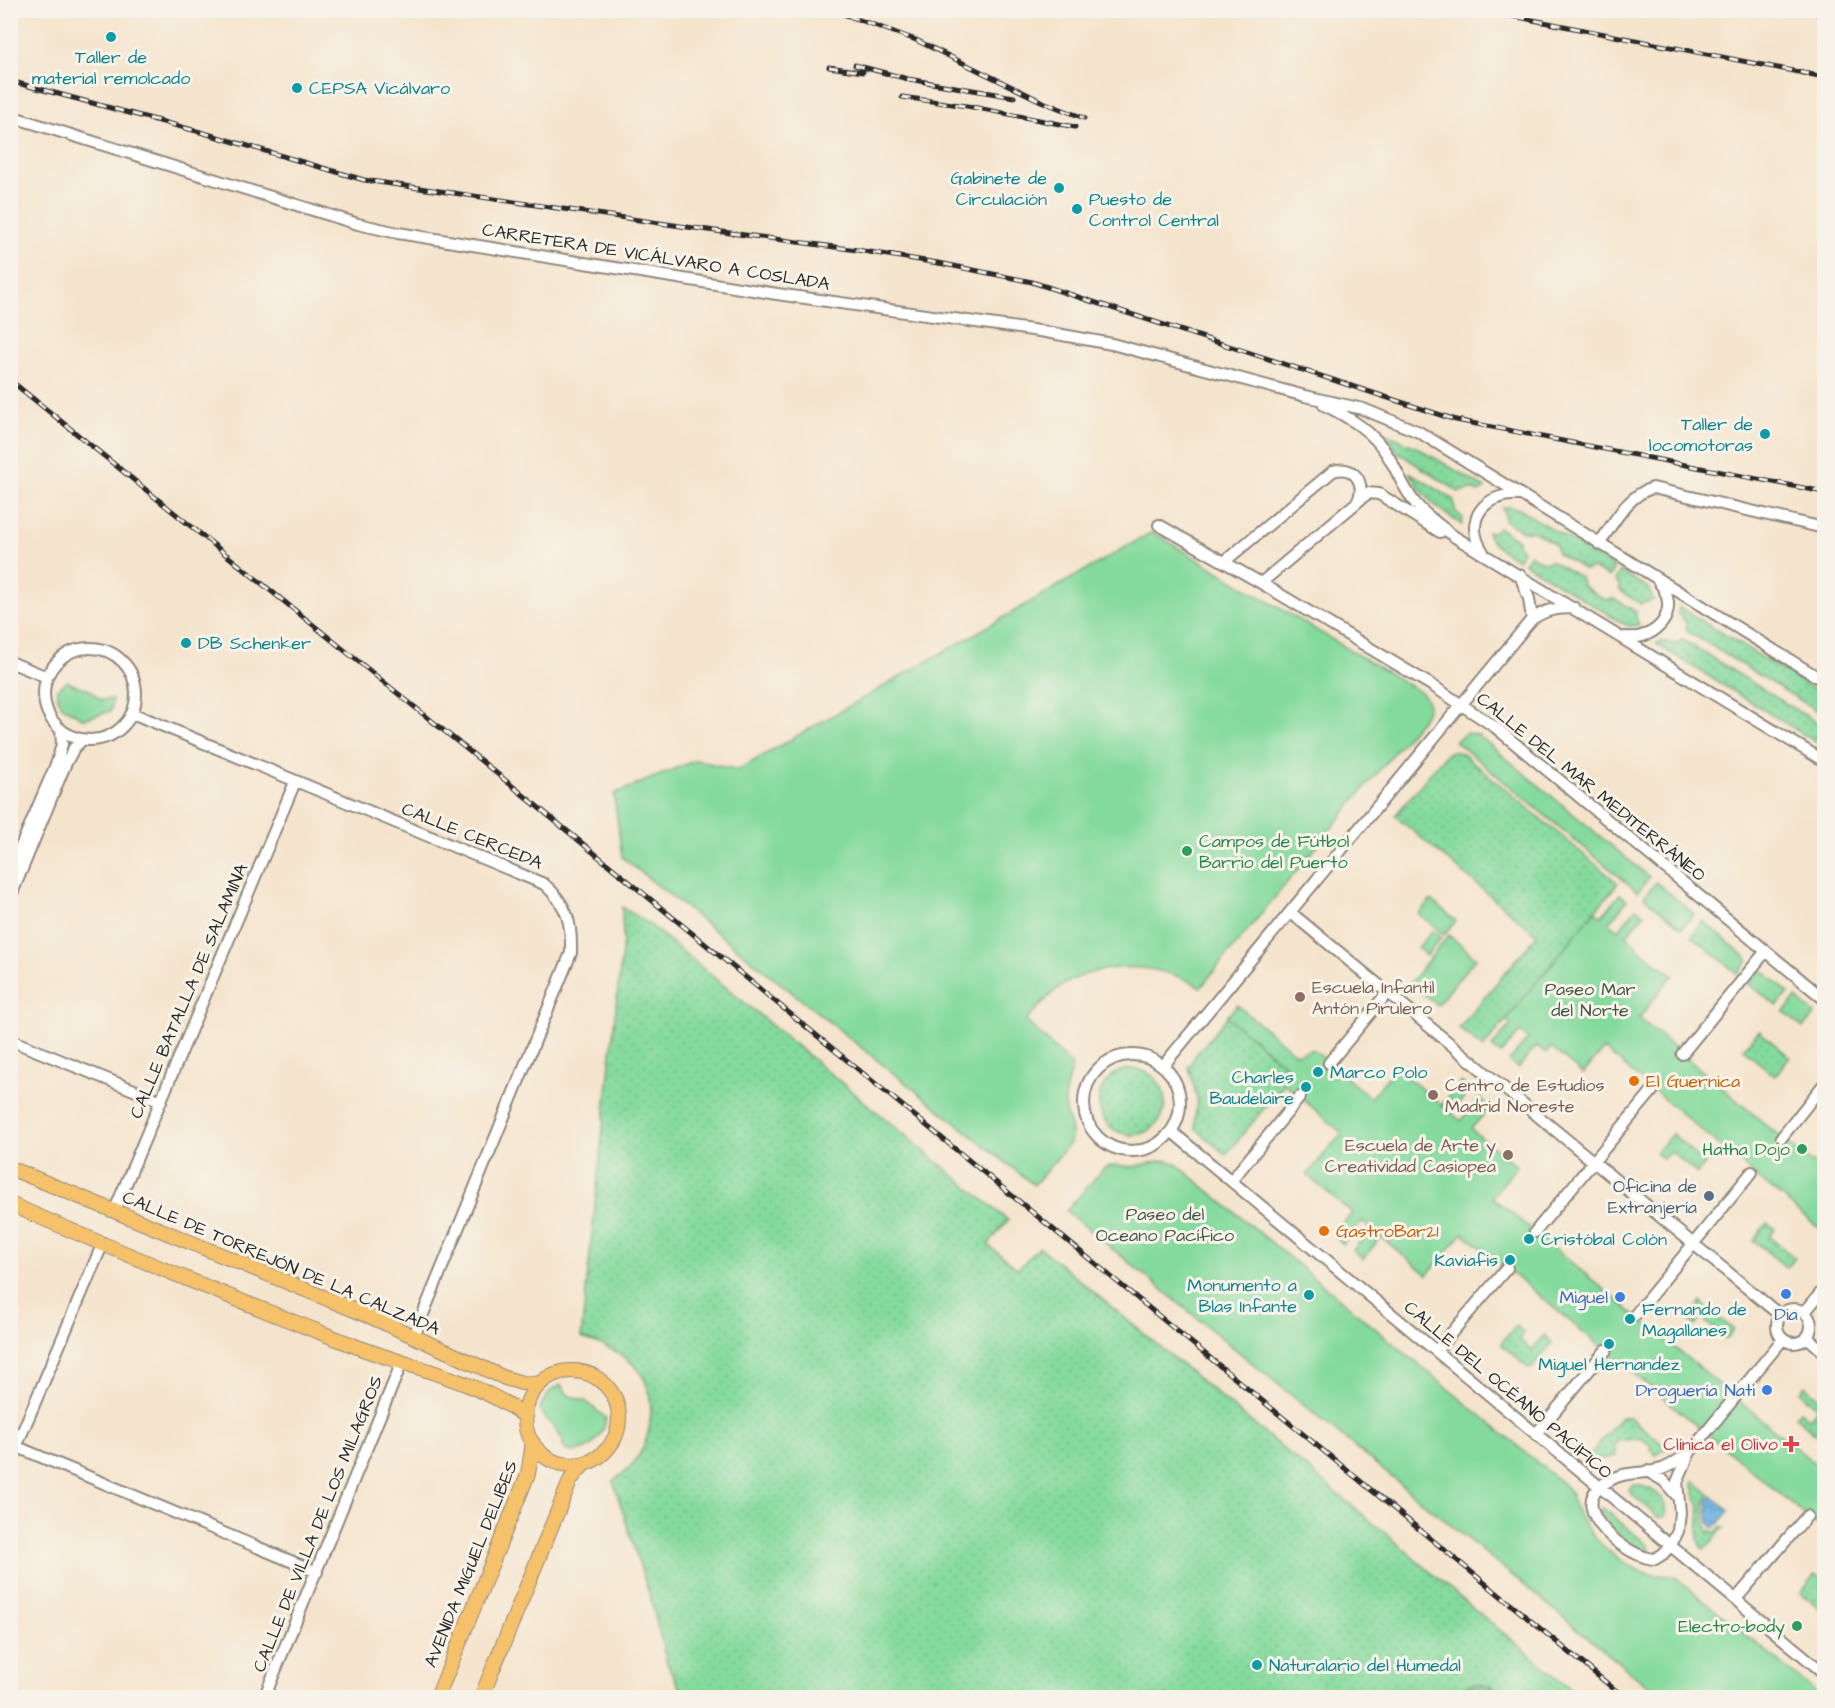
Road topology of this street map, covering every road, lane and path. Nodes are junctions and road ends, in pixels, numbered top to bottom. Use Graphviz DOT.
graph roads {
  1 [pos="10,116"];
  2 [pos="1305,396"];
  3 [pos="1524,496"];
  4 [pos="1358,501"];
  5 [pos="1159,525"];
  6 [pos="1824,528"];
  7 [pos="1455,537"];
  8 [pos="1599,544"];
  9 [pos="1484,554"];
  10 [pos="1224,562"];
  11 [pos="1520,575"];
  12 [pos="1657,580"];
  13 [pos="1261,583"];
  14 [pos="1575,608"];
  15 [pos="1532,619"];
  16 [pos="1622,637"];
  17 [pos="10,662"];
  18 [pos="47,677"];
  19 [pos="1824,681"];
  20 [pos="1462,704"];
  21 [pos="132,712"];
  22 [pos="61,730"];
  23 [pos="82,740"];
  24 [pos="1824,761"];
  25 [pos="295,782"];
  26 [pos="10,872"];
  27 [pos="10,898"];
  28 [pos="1290,912"];
  29 [pos="1766,951"];
  30 [pos="1388,992"];
  31 [pos="1824,999"];
  32 [pos="10,1040"];
  33 [pos="1682,1054"];
  34 [pos="1329,1063"];
  35 [pos="1163,1066"];
  36 [pos="1824,1084"];
  37 [pos="1653,1090"];
  38 [pos="1300,1097"];
  39 [pos="161,1101"];
  40 [pos="1171,1131"];
  41 [pos="1782,1137"];
  42 [pos="1593,1161"];
  43 [pos="10,1168"];
  44 [pos="1752,1173"];
  45 [pos="1231,1182"];
  46 [pos="10,1204"];
  47 [pos="114,1212"];
  48 [pos="1535,1232"];
  49 [pos="103,1243"];
  50 [pos="1694,1244"];
  51 [pos="1507,1268"];
  52 [pos="1824,1289"];
  53 [pos="1804,1313"];
  54 [pos="1635,1315"];
  55 [pos="1781,1316"];
  56 [pos="414,1336"];
  57 [pos="1807,1337"];
  58 [pos="1783,1339"];
  59 [pos="1606,1350"];
  60 [pos="1436,1352"];
  61 [pos="1824,1352"];
  62 [pos="402,1362"];
  63 [pos="540,1384"];
  64 [pos="525,1417"];
  65 [pos="1536,1434"];
  66 [pos="533,1443"];
  67 [pos="14,1446"];
  68 [pos="1690,1452"];
  69 [pos="10,1461"];
  70 [pos="585,1463"];
  71 [pos="1647,1471"];
  72 [pos="1599,1486"];
  73 [pos="1678,1497"];
  74 [pos="1807,1516"];
  75 [pos="1671,1545"];
  76 [pos="317,1572"];
  77 [pos="1736,1599"];
  78 [pos="1824,1673"];
  79 [pos="264,1698"];
  80 [pos="437,1698"];
  81 [pos="481,1698"];
  1 -- 2 [label="street, CARRETERA DE VICÁLVARO A COSLADA"];
  2 -- 3 [label="street"];
  2 -- 7 [label="street"];
  3 -- 8 [label="street"];
  3 -- 9 [label="street"];
  4 -- 7 [label="street"];
  4 -- 10 [label="street"];
  4 -- 13 [label="street"];
  5 -- 10 [label="street, CALLE DEL MAR MEDITERRÁNEO"];
  6 -- 8 [label="street"];
  7 -- 9 [label="street"];
  8 -- 12 [label="street"];
  9 -- 11 [label="street"];
  10 -- 13 [label="street, CALLE DEL MAR MEDITERRÁNEO"];
  11 -- 14 [label="street"];
  11 -- 15 [label="street"];
  12 -- 16 [label="street"];
  12 -- 19 [label="street"];
  13 -- 20 [label="street, CALLE DEL MAR MEDITERRÁNEO"];
  14 -- 15 [label="street"];
  14 -- 16 [label="street"];
  15 -- 20 [label="street"];
  16 -- 24 [label="street"];
  17 -- 18 [label="street"];
  18 -- 21 [label="street"];
  18 -- 22 [label="street"];
  20 -- 28 [label="street"];
  20 -- 29 [label="street, CALLE DEL MAR MEDITERRÁNEO"];
  21 -- 23 [label="street"];
  21 -- 25 [label="street, CALLE CERCEDA"];
  22 -- 23 [label="street"];
  22 -- 26 [label="street"];
  23 -- 27 [label="street"];
  25 -- 39 [label="street, CALLE BATALLA DE SALAMINA"];
  25 -- 56 [label="street, CALLE CERCEDA"];
  28 -- 30 [label="street"];
  28 -- 35 [label="street"];
  29 -- 31 [label="street, CALLE DEL MAR MEDITERRÁNEO"];
  29 -- 33 [label="street"];
  30 -- 34 [label="street"];
  30 -- 42 [label="street"];
  32 -- 39 [label="street"];
  35 -- 40 [label="street"];
  35 -- 40 [label="street"];
  36 -- 41 [label="street"];
  37 -- 42 [label="street"];
  38 -- 45 [label="street"];
  39 -- 47 [label="street, CALLE BATALLA DE SALAMINA"];
  40 -- 45 [label="street, CALLE DEL OCÉANO PACÍFICO"];
  42 -- 48 [label="street"];
  42 -- 50 [label="street"];
  43 -- 47 [label="main road, CALLE DE TORREJÓN DE LA CALZADA"];
  44 -- 50 [label="street"];
  45 -- 60 [label="street, CALLE DEL OCÉANO PACÍFICO"];
  46 -- 49 [label="main road"];
  47 -- 56 [label="main road, CALLE DE TORREJÓN DE LA CALZADA"];
  49 -- 62 [label="main road"];
  49 -- 67 [label="street"];
  50 -- 54 [label="street"];
  50 -- 55 [label="street"];
  51 -- 60 [label="street"];
  52 -- 53 [label="street"];
  53 -- 55 [label="street"];
  53 -- 57 [label="street"];
  55 -- 58 [label="street"];
  56 -- 63 [label="main road, CALLE DE TORREJÓN DE LA CALZADA"];
  57 -- 58 [label="street"];
  57 -- 61 [label="street"];
  58 -- 68 [label="street"];
  59 -- 65 [label="street"];
  60 -- 65 [label="street, CALLE DEL OCÉANO PACÍFICO"];
  62 -- 64 [label="main road"];
  62 -- 76 [label="street, CALLE DE VILLA DE LOS MILAGROS"];
  63 -- 64 [label="main road"];
  63 -- 70 [label="main road"];
  64 -- 66 [label="main road"];
  65 -- 72 [label="street, CALLE DEL OCÉANO PACÍFICO"];
  66 -- 70 [label="main road"];
  66 -- 80 [label="main road, AVENIDA MIGUEL DELIBES"];
  67 -- 69 [label="street"];
  67 -- 76 [label="street"];
  68 -- 71 [label="street"];
  68 -- 73 [label="street"];
  70 -- 81 [label="main road"];
  71 -- 72 [label="street"];
  71 -- 73 [label="street"];
  72 -- 75 [label="street, CALLE DEL OCÉANO PACÍFICO"];
  72 -- 75 [label="street"];
  73 -- 75 [label="street"];
  74 -- 77 [label="street"];
  75 -- 77 [label="street, CALLE DEL OCÉANO PACÍFICO"];
  76 -- 79 [label="street, CALLE DE VILLA DE LOS MILAGROS"];
  77 -- 78 [label="street, CALLE DEL OCÉANO PACÍFICO"];
}
